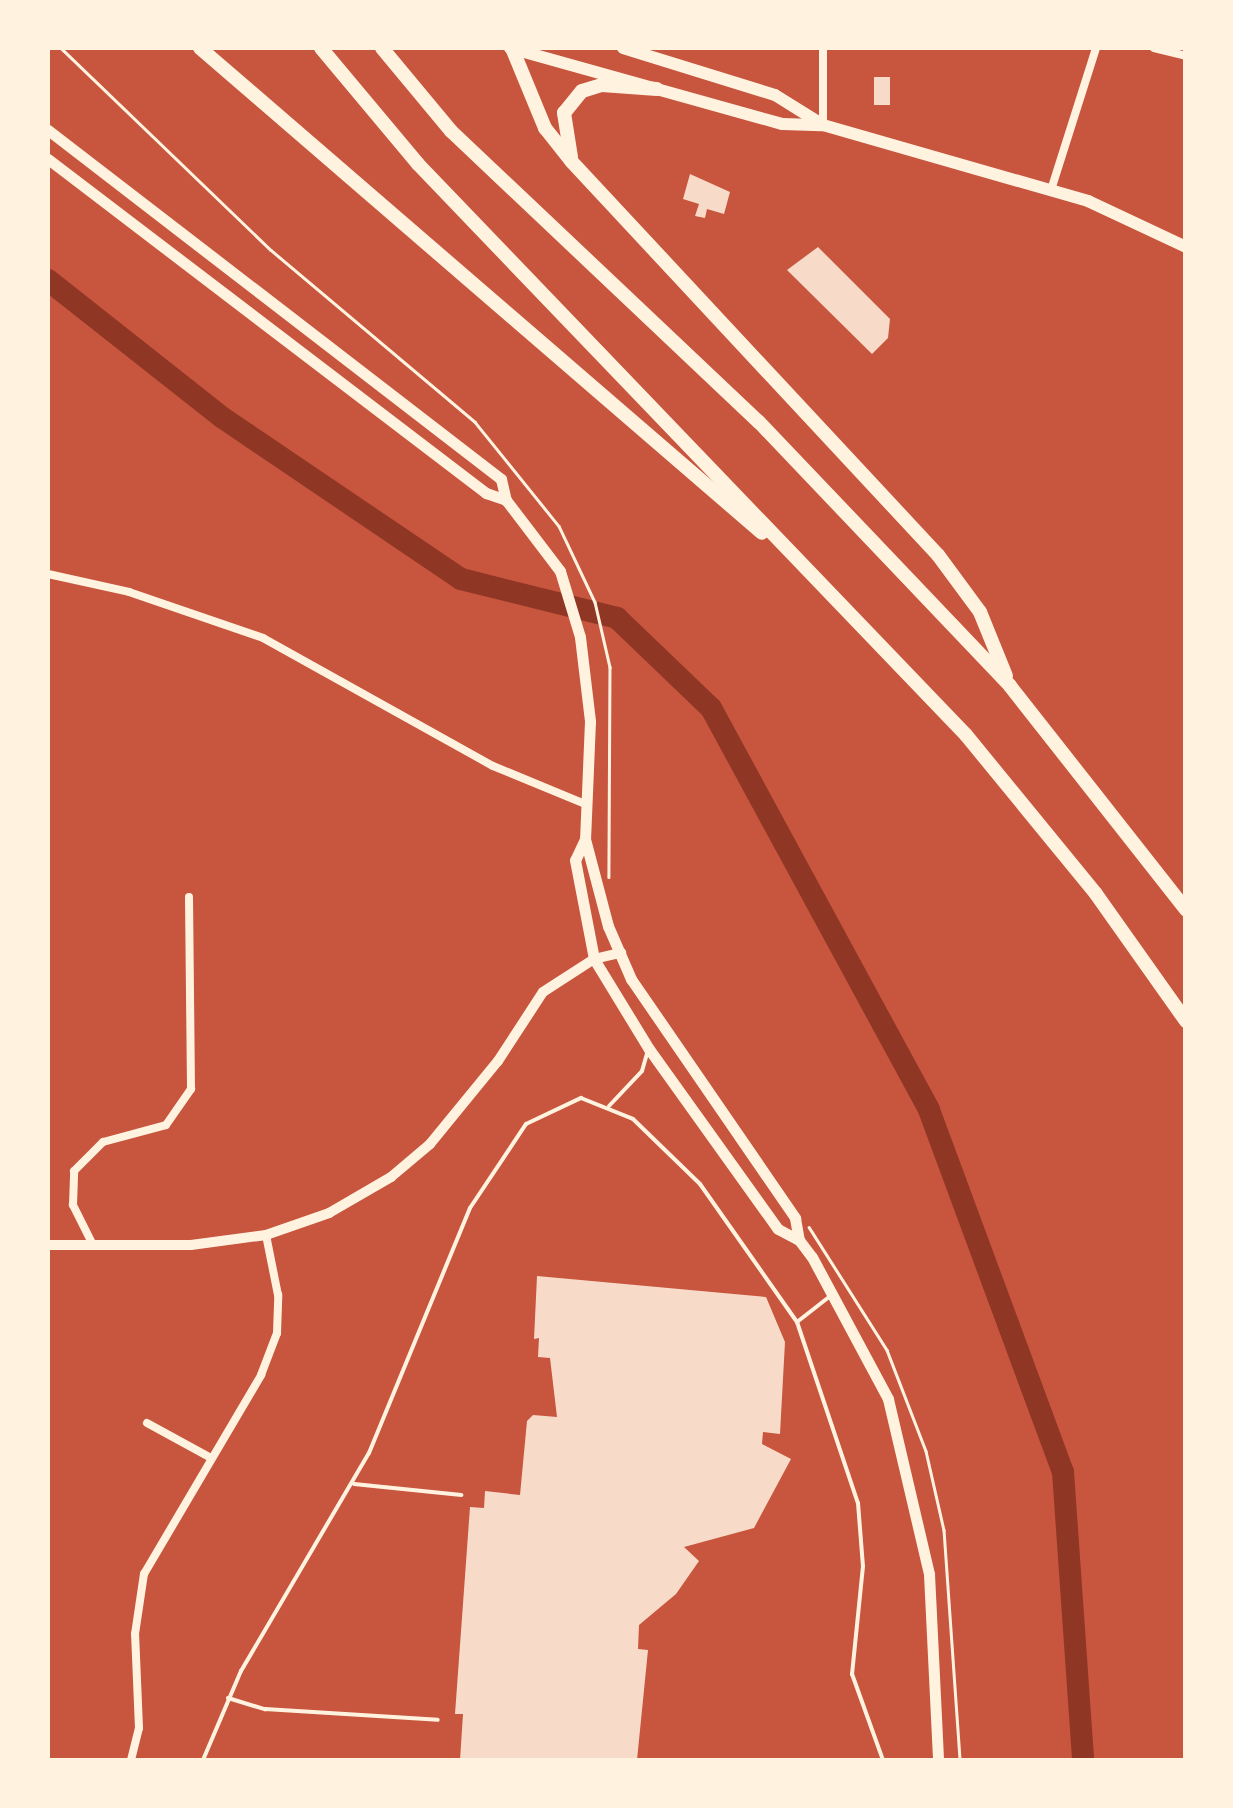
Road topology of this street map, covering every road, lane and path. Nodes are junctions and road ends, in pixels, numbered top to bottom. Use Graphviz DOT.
graph roads {
  1 [pos="61,48"];
  2 [pos="200,48"];
  3 [pos="512,48"];
  4 [pos="623,48"];
  5 [pos="823,48"];
  6 [pos="1096,48"];
  7 [pos="1154,48"];
  8 [pos="383,49"];
  9 [pos="325,53"];
  10 [pos="1186,56"];
  11 [pos="657,89"];
  12 [pos="823,125"];
  13 [pos="48,130"];
  14 [pos="48,159"];
  15 [pos="572,162"];
  16 [pos="1051,190"];
  17 [pos="1186,247"];
  18 [pos="522,476"];
  19 [pos="506,500"];
  20 [pos="48,574"];
  21 [pos="815,580"];
  22 [pos="1010,686"];
  23 [pos="585,804"];
  24 [pos="585,839"];
  25 [pos="190,897"];
  26 [pos="1186,910"];
  27 [pos="621,954"];
  28 [pos="594,959"];
  29 [pos="1186,1022"];
  30 [pos="648,1049"];
  31 [pos="609,1106"];
  32 [pos="266,1235"];
  33 [pos="799,1240"];
  34 [pos="48,1246"];
  35 [pos="93,1246"];
  36 [pos="834,1293"];
  37 [pos="797,1322"];
  38 [pos="147,1423"];
  39 [pos="209,1456"];
  40 [pos="354,1484"];
  41 [pos="461,1495"];
  42 [pos="228,1698"];
  43 [pos="438,1720"];
  44 [pos="131,1760"];
  45 [pos="203,1760"];
  46 [pos="882,1760"];
  47 [pos="938,1760"];
  1 -- 18 [label="path"];
  2 -- 21 [label="highway"];
  3 -- 11 [label="main road"];
  3 -- 15 [label="highway"];
  4 -- 12 [label="main road"];
  5 -- 12 [label="street"];
  6 -- 16 [label="street"];
  7 -- 10 [label="street"];
  8 -- 22 [label="highway"];
  9 -- 21 [label="highway"];
  11 -- 12 [label="main road"];
  11 -- 15 [label="highway"];
  12 -- 16 [label="main road"];
  13 -- 19 [label="main road"];
  14 -- 19 [label="main road"];
  15 -- 22 [label="highway"];
  16 -- 17 [label="main road"];
  19 -- 23 [label="main road"];
  20 -- 23 [label="street"];
  21 -- 29 [label="highway"];
  22 -- 26 [label="highway"];
  23 -- 24 [label="main road"];
  24 -- 27 [label="main road"];
  24 -- 28 [label="main road"];
  25 -- 35 [label="street"];
  27 -- 28 [label="street"];
  27 -- 33 [label="main road"];
  28 -- 30 [label="main road"];
  28 -- 32 [label="street"];
  30 -- 31 [label="lane"];
  30 -- 33 [label="main road"];
  31 -- 37 [label="lane"];
  31 -- 40 [label="lane"];
  32 -- 35 [label="street"];
  32 -- 39 [label="street"];
  33 -- 36 [label="main road"];
  34 -- 35 [label="street"];
  36 -- 37 [label="lane"];
  36 -- 47 [label="main road"];
  37 -- 46 [label="lane"];
  38 -- 39 [label="street"];
  39 -- 44 [label="street"];
  40 -- 41 [label="lane"];
  40 -- 42 [label="lane"];
  42 -- 43 [label="lane"];
  42 -- 45 [label="lane"];
}
